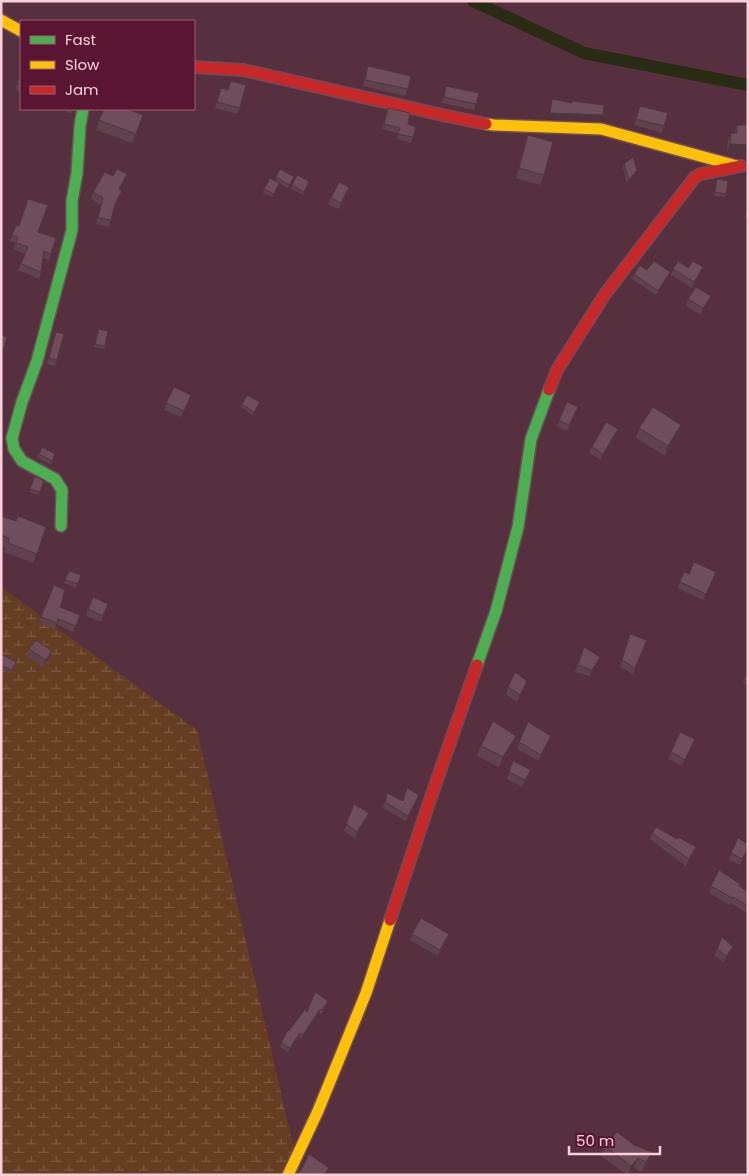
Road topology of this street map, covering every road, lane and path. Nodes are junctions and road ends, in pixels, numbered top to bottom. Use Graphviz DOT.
graph roads {
  1 [pos="1,20"];
  2 [pos="20,30"];
  3 [pos="195,68"];
  4 [pos="83,110"];
  5 [pos="744,167"];
  6 [pos="61,526"];
  7 [pos="288,1175"];
  1 -- 2 [label="street"];
  3 -- 5 [label="street"];
  4 -- 6 [label="street"];
  5 -- 7 [label="street"];
}
